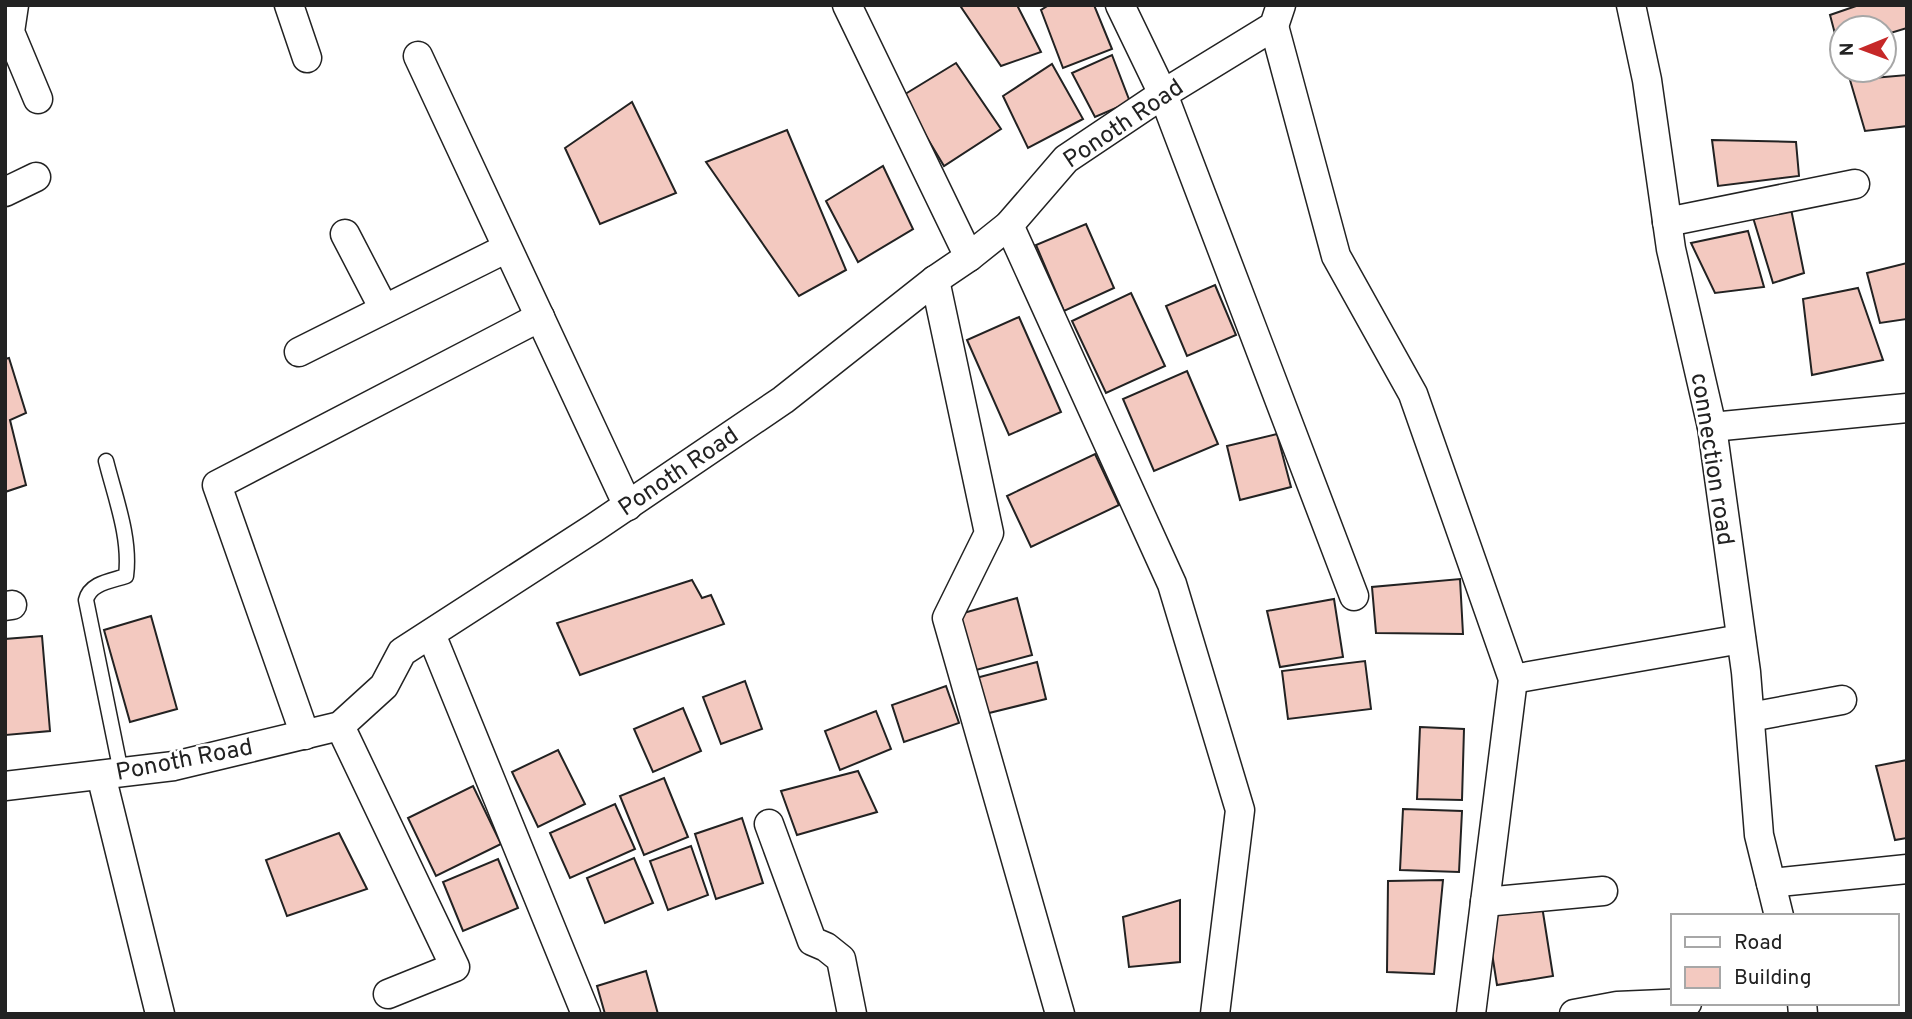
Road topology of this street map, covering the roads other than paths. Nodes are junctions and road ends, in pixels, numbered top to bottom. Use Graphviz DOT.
graph roads {
  1 [pos="14,5"];
  2 [pos="289,5"];
  3 [pos="847,5"];
  4 [pos="1120,5"];
  5 [pos="1631,5"];
  6 [pos="1278,15"];
  7 [pos="418,56"];
  8 [pos="307,58"];
  9 [pos="1163,94"];
  10 [pos="38,99"];
  11 [pos="36,177"];
  12 [pos="1854,184"];
  13 [pos="5,192"];
  14 [pos="1667,222"];
  15 [pos="1009,225"];
  16 [pos="345,234"];
  17 [pos="507,247"];
  18 [pos="970,257"];
  19 [pos="935,280"];
  20 [pos="384,309"];
  21 [pos="540,317"];
  22 [pos="299,352"];
  23 [pos="1907,408"];
  24 [pos="1712,427"];
  25 [pos="106,461"];
  26 [pos="628,506"];
  27 [pos="1354,596"];
  28 [pos="430,634"];
  29 [pos="1741,639"];
  30 [pos="1513,679"];
  31 [pos="1842,699"];
  32 [pos="1750,717"];
  33 [pos="340,726"];
  34 [pos="305,735"];
  35 [pos="111,774"];
  36 [pos="5,786"];
  37 [pos="769,824"];
  38 [pos="1907,869"];
  39 [pos="1771,883"];
  40 [pos="1603,891"];
  41 [pos="1485,902"];
  42 [pos="1779,914"];
  43 [pos="388,995"];
  44 [pos="1671,1004"];
  45 [pos="160,1014"];
  46 [pos="586,1014"];
  47 [pos="852,1014"];
  48 [pos="1060,1014"];
  49 [pos="1215,1014"];
  50 [pos="1471,1014"];
  51 [pos="1574,1014"];
  1 -- 10 [label="street"];
  2 -- 8 [label="street"];
  3 -- 18 [label="street"];
  4 -- 9 [label="street"];
  5 -- 14 [label="street, connection road"];
  6 -- 9 [label="street, Ponoth Road"];
  6 -- 30 [label="street"];
  7 -- 17 [label="street"];
  9 -- 15 [label="street, Ponoth Road"];
  9 -- 27 [label="street"];
  11 -- 13 [label="street"];
  12 -- 14 [label="street"];
  14 -- 24 [label="street, connection road"];
  15 -- 18 [label="street, Ponoth Road"];
  15 -- 49 [label="street"];
  16 -- 20 [label="street"];
  17 -- 20 [label="street"];
  17 -- 21 [label="street"];
  18 -- 19 [label="street, Ponoth Road"];
  19 -- 26 [label="street, Ponoth Road"];
  19 -- 48 [label="street"];
  20 -- 22 [label="street"];
  21 -- 26 [label="street"];
  21 -- 34 [label="street"];
  23 -- 24 [label="street"];
  24 -- 29 [label="street, connection road"];
  25 -- 35 [label="lane"];
  26 -- 28 [label="street, Ponoth Road"];
  28 -- 33 [label="street, Ponoth Road"];
  28 -- 46 [label="street"];
  29 -- 30 [label="street"];
  29 -- 32 [label="street, connection road"];
  30 -- 41 [label="street"];
  31 -- 32 [label="street"];
  32 -- 39 [label="street, connection road"];
  33 -- 34 [label="street, Ponoth Road"];
  33 -- 43 [label="street"];
  34 -- 35 [label="street, Ponoth Road"];
  35 -- 36 [label="street, Ponoth Road"];
  35 -- 45 [label="street"];
  37 -- 47 [label="street"];
  38 -- 39 [label="street"];
  39 -- 42 [label="street, connection road"];
  40 -- 41 [label="street"];
  41 -- 50 [label="street"];
  44 -- 51 [label="street"];
}
